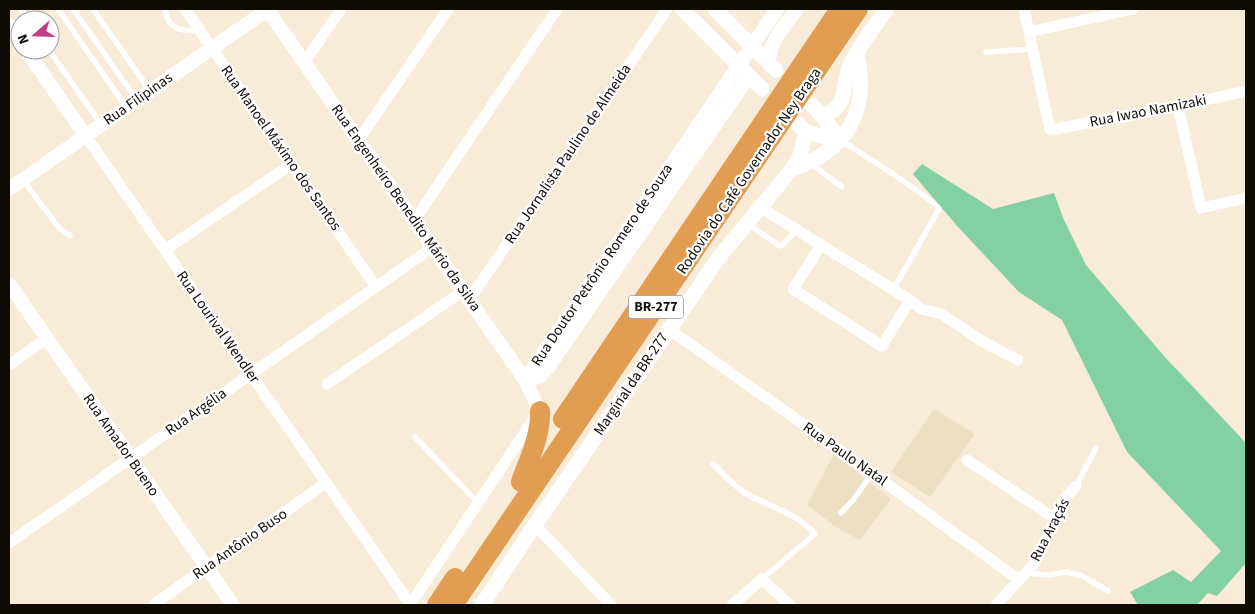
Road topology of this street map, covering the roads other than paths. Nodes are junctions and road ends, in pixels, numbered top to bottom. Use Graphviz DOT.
graph roads {
  1 [pos="58,9"];
  2 [pos="73,9"];
  3 [pos="93,9"];
  4 [pos="165,9"];
  5 [pos="185,9"];
  6 [pos="267,9"];
  7 [pos="341,9"];
  8 [pos="448,9"];
  9 [pos="557,9"];
  10 [pos="666,9"];
  11 [pos="682,9"];
  12 [pos="715,9"];
  13 [pos="777,9"];
  14 [pos="797,9"];
  15 [pos="840,9"];
  16 [pos="858,9"];
  17 [pos="887,9"];
  18 [pos="1024,9"];
  19 [pos="1133,9"];
  20 [pos="200,31"];
  21 [pos="1028,32"];
  22 [pos="752,45"];
  23 [pos="212,48"];
  24 [pos="1034,49"];
  25 [pos="986,52"];
  26 [pos="857,55"];
  27 [pos="33,60"];
  28 [pos="57,60"];
  29 [pos="304,62"];
  30 [pos="738,65"];
  31 [pos="773,66"];
  32 [pos="749,76"];
  33 [pos="762,89"];
  34 [pos="1246,90"];
  35 [pos="150,91"];
  36 [pos="131,104"];
  37 [pos="811,104"];
  38 [pos="1178,106"];
  39 [pos="822,116"];
  40 [pos="101,124"];
  41 [pos="802,128"];
  42 [pos="85,136"];
  43 [pos="834,137"];
  44 [pos="358,141"];
  45 [pos="810,163"];
  46 [pos="292,164"];
  47 [pos="792,169"];
  48 [pos="22,179"];
  49 [pos="842,187"];
  50 [pos="9,188"];
  51 [pos="1246,198"];
  52 [pos="760,206"];
  53 [pos="414,221"];
  54 [pos="747,223"];
  55 [pos="796,230"];
  56 [pos="70,236"];
  57 [pos="821,245"];
  58 [pos="433,247"];
  59 [pos="165,250"];
  60 [pos="9,284"];
  61 [pos="376,287"];
  62 [pos="893,290"];
  63 [pos="466,295"];
  64 [pos="910,300"];
  65 [pos="669,329"];
  66 [pos="46,338"];
  67 [pos="1018,360"];
  68 [pos="9,365"];
  69 [pos="251,374"];
  70 [pos="525,380"];
  71 [pos="327,384"];
  72 [pos="540,411"];
  73 [pos="415,437"];
  74 [pos="1096,448"];
  75 [pos="130,458"];
  76 [pos="966,460"];
  77 [pos="713,464"];
  78 [pos="872,473"];
  79 [pos="521,482"];
  80 [pos="326,483"];
  81 [pos="1076,486"];
  82 [pos="478,503"];
  83 [pos="842,513"];
  84 [pos="1054,518"];
  85 [pos="534,525"];
  86 [pos="9,543"];
  87 [pos="207,567"];
  88 [pos="1023,576"];
  89 [pos="762,578"];
  90 [pos="1108,591"];
  91 [pos="153,605"];
  92 [pos="233,605"];
  93 [pos="410,605"];
  94 [pos="437,605"];
  95 [pos="453,605"];
  96 [pos="482,605"];
  97 [pos="611,605"];
  98 [pos="732,605"];
  99 [pos="790,605"];
  100 [pos="996,605"];
  1 -- 36 [label="lane"];
  2 -- 36 [label="lane"];
  3 -- 35 [label="lane"];
  4 -- 20 [label="lane"];
  5 -- 20 [label="street, Rua Manoel Máximo dos Santos"];
  6 -- 23 [label="street, Rua Filipinas"];
  6 -- 29 [label="street, Rua Engenheiro Benedito Mário da Silva"];
  7 -- 29 [label="street"];
  8 -- 44 [label="street"];
  9 -- 53 [label="street"];
  10 -- 63 [label="street, Rua Jornalista Paulino de Almeida"];
  11 -- 30 [label="main road"];
  12 -- 22 [label="main road"];
  13 -- 22 [label="street, Rua Doutor Petrônio Romero de Souza"];
  14 -- 31 [label="street"];
  15 -- 79 [label="highway, Rodovia do Café Governador Ney Braga / BR-277"];
  16 -- 95 [label="highway, Rodovia do Café Governador Ney Braga / BR-277"];
  17 -- 26 [label="main road"];
  18 -- 21 [label="street"];
  19 -- 21 [label="street"];
  20 -- 23 [label="street, Rua Manoel Máximo dos Santos"];
  21 -- 24 [label="street"];
  22 -- 30 [label="street, Rua Doutor Petrônio Romero de Souza"];
  22 -- 31 [label="main road"];
  23 -- 35 [label="street, Rua Filipinas"];
  23 -- 46 [label="street, Rua Manoel Máximo dos Santos"];
  24 -- 25 [label="lane"];
  24 -- 38 [label="street, Rua Iwao Namizaki"];
  26 -- 39 [label="main road"];
  26 -- 43 [label="main road, BR-277"];
  27 -- 42 [label="street, Rua Lourival Wendler"];
  28 -- 40 [label="lane"];
  29 -- 44 [label="street, Rua Engenheiro Benedito Mário da Silva"];
  30 -- 32 [label="main road"];
  30 -- 70 [label="street, Rua Doutor Petrônio Romero de Souza"];
  32 -- 33 [label="main road"];
  32 -- 70 [label="street, Rua Doutor Petrônio Romero de Souza"];
  34 -- 38 [label="street, Rua Iwao Namizaki"];
  35 -- 36 [label="street, Rua Filipinas"];
  36 -- 40 [label="street, Rua Filipinas"];
  37 -- 39 [label="main road"];
  38 -- 51 [label="street"];
  39 -- 41 [label="main road"];
  39 -- 43 [label="main road"];
  40 -- 42 [label="street, Rua Filipinas"];
  41 -- 43 [label="main road"];
  41 -- 47 [label="main road, BR-277"];
  42 -- 48 [label="street, Rua Filipinas"];
  42 -- 59 [label="street, Rua Lourival Wendler"];
  43 -- 45 [label="main road, BR-277"];
  43 -- 47 [label="main road, BR-277"];
  43 -- 62 [label="lane"];
  44 -- 53 [label="street, Rua Engenheiro Benedito Mário da Silva"];
  45 -- 47 [label="main road, BR-277"];
  45 -- 49 [label="lane"];
  46 -- 59 [label="street"];
  46 -- 61 [label="street, Rua Manoel Máximo dos Santos"];
  47 -- 52 [label="main road, Marginal da BR-277 / BR-277"];
  48 -- 50 [label="street, Rua Filipinas"];
  48 -- 56 [label="lane"];
  52 -- 54 [label="main road, Marginal da BR-277 / BR-277"];
  52 -- 55 [label="street"];
  53 -- 58 [label="street, Rua Engenheiro Benedito Mário da Silva"];
  54 -- 55 [label="lane"];
  54 -- 65 [label="main road, Marginal da BR-277 / BR-277"];
  55 -- 57 [label="street"];
  57 -- 62 [label="street"];
  57 -- 64 [label="street"];
  58 -- 61 [label="street, Rua Argélia"];
  58 -- 63 [label="street, Rua Engenheiro Benedito Mário da Silva"];
  59 -- 69 [label="street, Rua Lourival Wendler"];
  60 -- 66 [label="street, Rua Amador Bueno"];
  61 -- 69 [label="street, Rua Argélia"];
  62 -- 64 [label="street"];
  63 -- 70 [label="street, Rua Engenheiro Benedito Mário da Silva"];
  63 -- 71 [label="street"];
  64 -- 67 [label="street"];
  65 -- 78 [label="street, Rua Paulo Natal"];
  65 -- 85 [label="main road, Marginal da BR-277 / BR-277"];
  66 -- 68 [label="street"];
  66 -- 75 [label="street, Rua Amador Bueno"];
  69 -- 75 [label="street, Rua Argélia"];
  69 -- 80 [label="street, Rua Lourival Wendler"];
  70 -- 72 [label="street, Rua Engenheiro Benedito Mário da Silva"];
  72 -- 79 [label="highway"];
  72 -- 82 [label="street"];
  73 -- 82 [label="lane"];
  74 -- 81 [label="lane, Rua Araçás"];
  75 -- 86 [label="street, Rua Argélia"];
  75 -- 87 [label="street, Rua Amador Bueno"];
  76 -- 84 [label="street"];
  77 -- 89 [label="lane"];
  78 -- 83 [label="lane"];
  78 -- 88 [label="street, Rua Paulo Natal"];
  79 -- 94 [label="highway, Rodovia do Café Governador Ney Braga / BR-277"];
  80 -- 87 [label="street, Rua Antônio Buso"];
  80 -- 93 [label="street, Rua Lourival Wendler"];
  81 -- 84 [label="street, Rua Araçás"];
  82 -- 93 [label="street"];
  84 -- 88 [label="street, Rua Araçás"];
  85 -- 96 [label="main road, Marginal da BR-277"];
  85 -- 97 [label="street"];
  87 -- 91 [label="street, Rua Antônio Buso"];
  87 -- 92 [label="street, Rua Amador Bueno"];
  88 -- 90 [label="lane"];
  88 -- 100 [label="street, Rua Araçás"];
  89 -- 98 [label="street"];
  89 -- 99 [label="street"];
}
